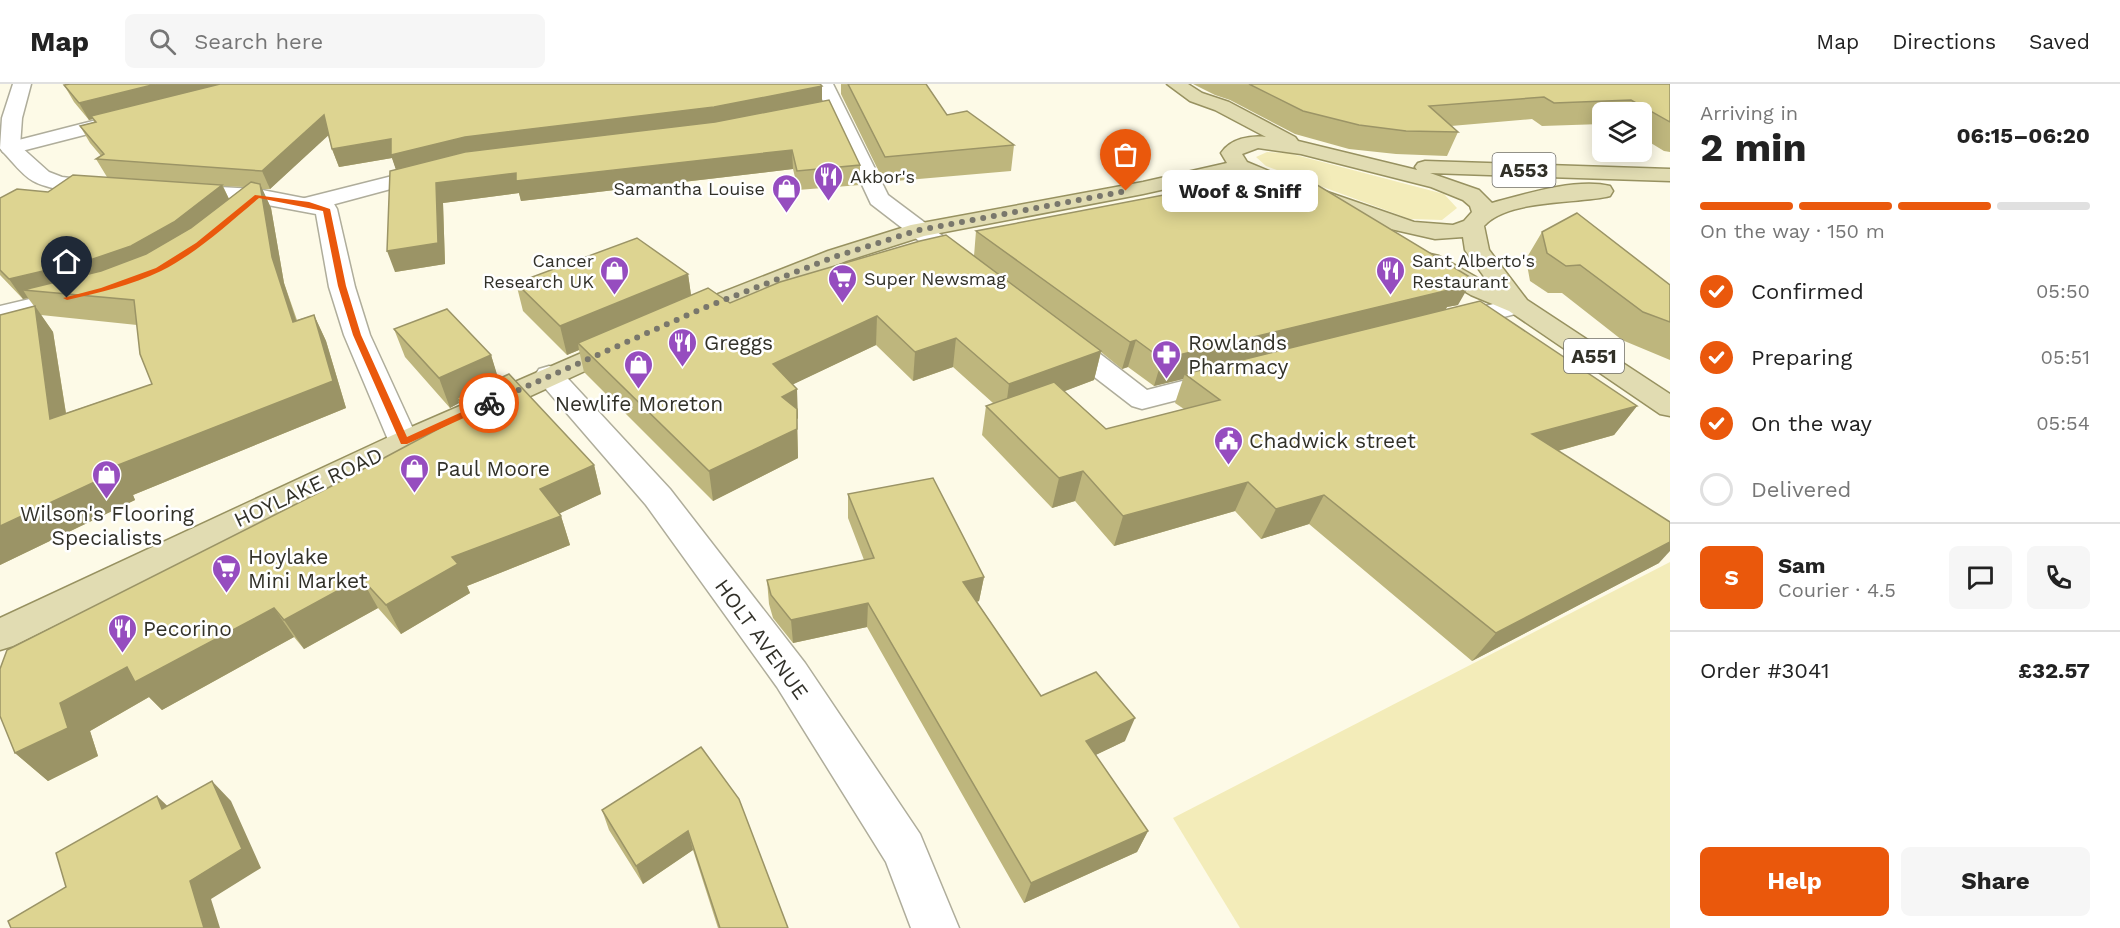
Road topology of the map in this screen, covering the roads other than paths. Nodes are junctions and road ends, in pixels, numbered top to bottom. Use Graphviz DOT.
graph roads {
  1 [pos="22,84"];
  2 [pos="824,84"];
  3 [pos="1176,84"];
  4 [pos="1196,97"];
  5 [pos="136,116"];
  6 [pos="1229,142"];
  7 [pos="1301,147"];
  8 [pos="10,148"];
  9 [pos="1378,166"];
  10 [pos="449,168"];
  11 [pos="1670,175"];
  12 [pos="124,189"];
  13 [pos="158,191"];
  14 [pos="1670,192"];
  15 [pos="257,196"];
  16 [pos="309,204"];
  17 [pos="1371,216"];
  18 [pos="232,217"];
  19 [pos="1478,220"];
  20 [pos="919,230"];
  21 [pos="984,279"];
  22 [pos="93,292"];
  23 [pos="1518,306"];
  24 [pos="0,314"];
  25 [pos="1040,322"];
  26 [pos="1426,329"];
  27 [pos="1244,374"];
  28 [pos="549,375"];
  29 [pos="1670,406"];
  30 [pos="404,442"];
  31 [pos="0,635"];
  32 [pos="936,928"];
  1 -- 8 [label="street"];
  2 -- 20 [label="street"];
  3 -- 4 [label="main road"];
  4 -- 6 [label="main road"];
  4 -- 7 [label="main road"];
  5 -- 8 [label="street"];
  6 -- 7 [label="main road, HOYLAKE ROAD"];
  6 -- 17 [label="main road"];
  6 -- 20 [label="main road, HOYLAKE ROAD"];
  7 -- 9 [label="main road"];
  8 -- 12 [label="street"];
  9 -- 11 [label="main road, A553"];
  9 -- 19 [label="main road"];
  10 -- 16 [label="street"];
  13 -- 15 [label="street"];
  14 -- 19 [label="main road, A553"];
  15 -- 16 [label="street"];
  15 -- 18 [label="street"];
  16 -- 30 [label="street"];
  17 -- 19 [label="main road"];
  17 -- 23 [label="main road, A551"];
  19 -- 23 [label="main road, A551"];
  20 -- 21 [label="street"];
  20 -- 28 [label="main road, HOYLAKE ROAD"];
  22 -- 24 [label="street"];
  23 -- 26 [label="street"];
  23 -- 29 [label="main road, A551"];
  25 -- 27 [label="street"];
  28 -- 30 [label="main road, HOYLAKE ROAD"];
  28 -- 32 [label="street, HOLT AVENUE"];
  30 -- 31 [label="main road, HOYLAKE ROAD"];
}
